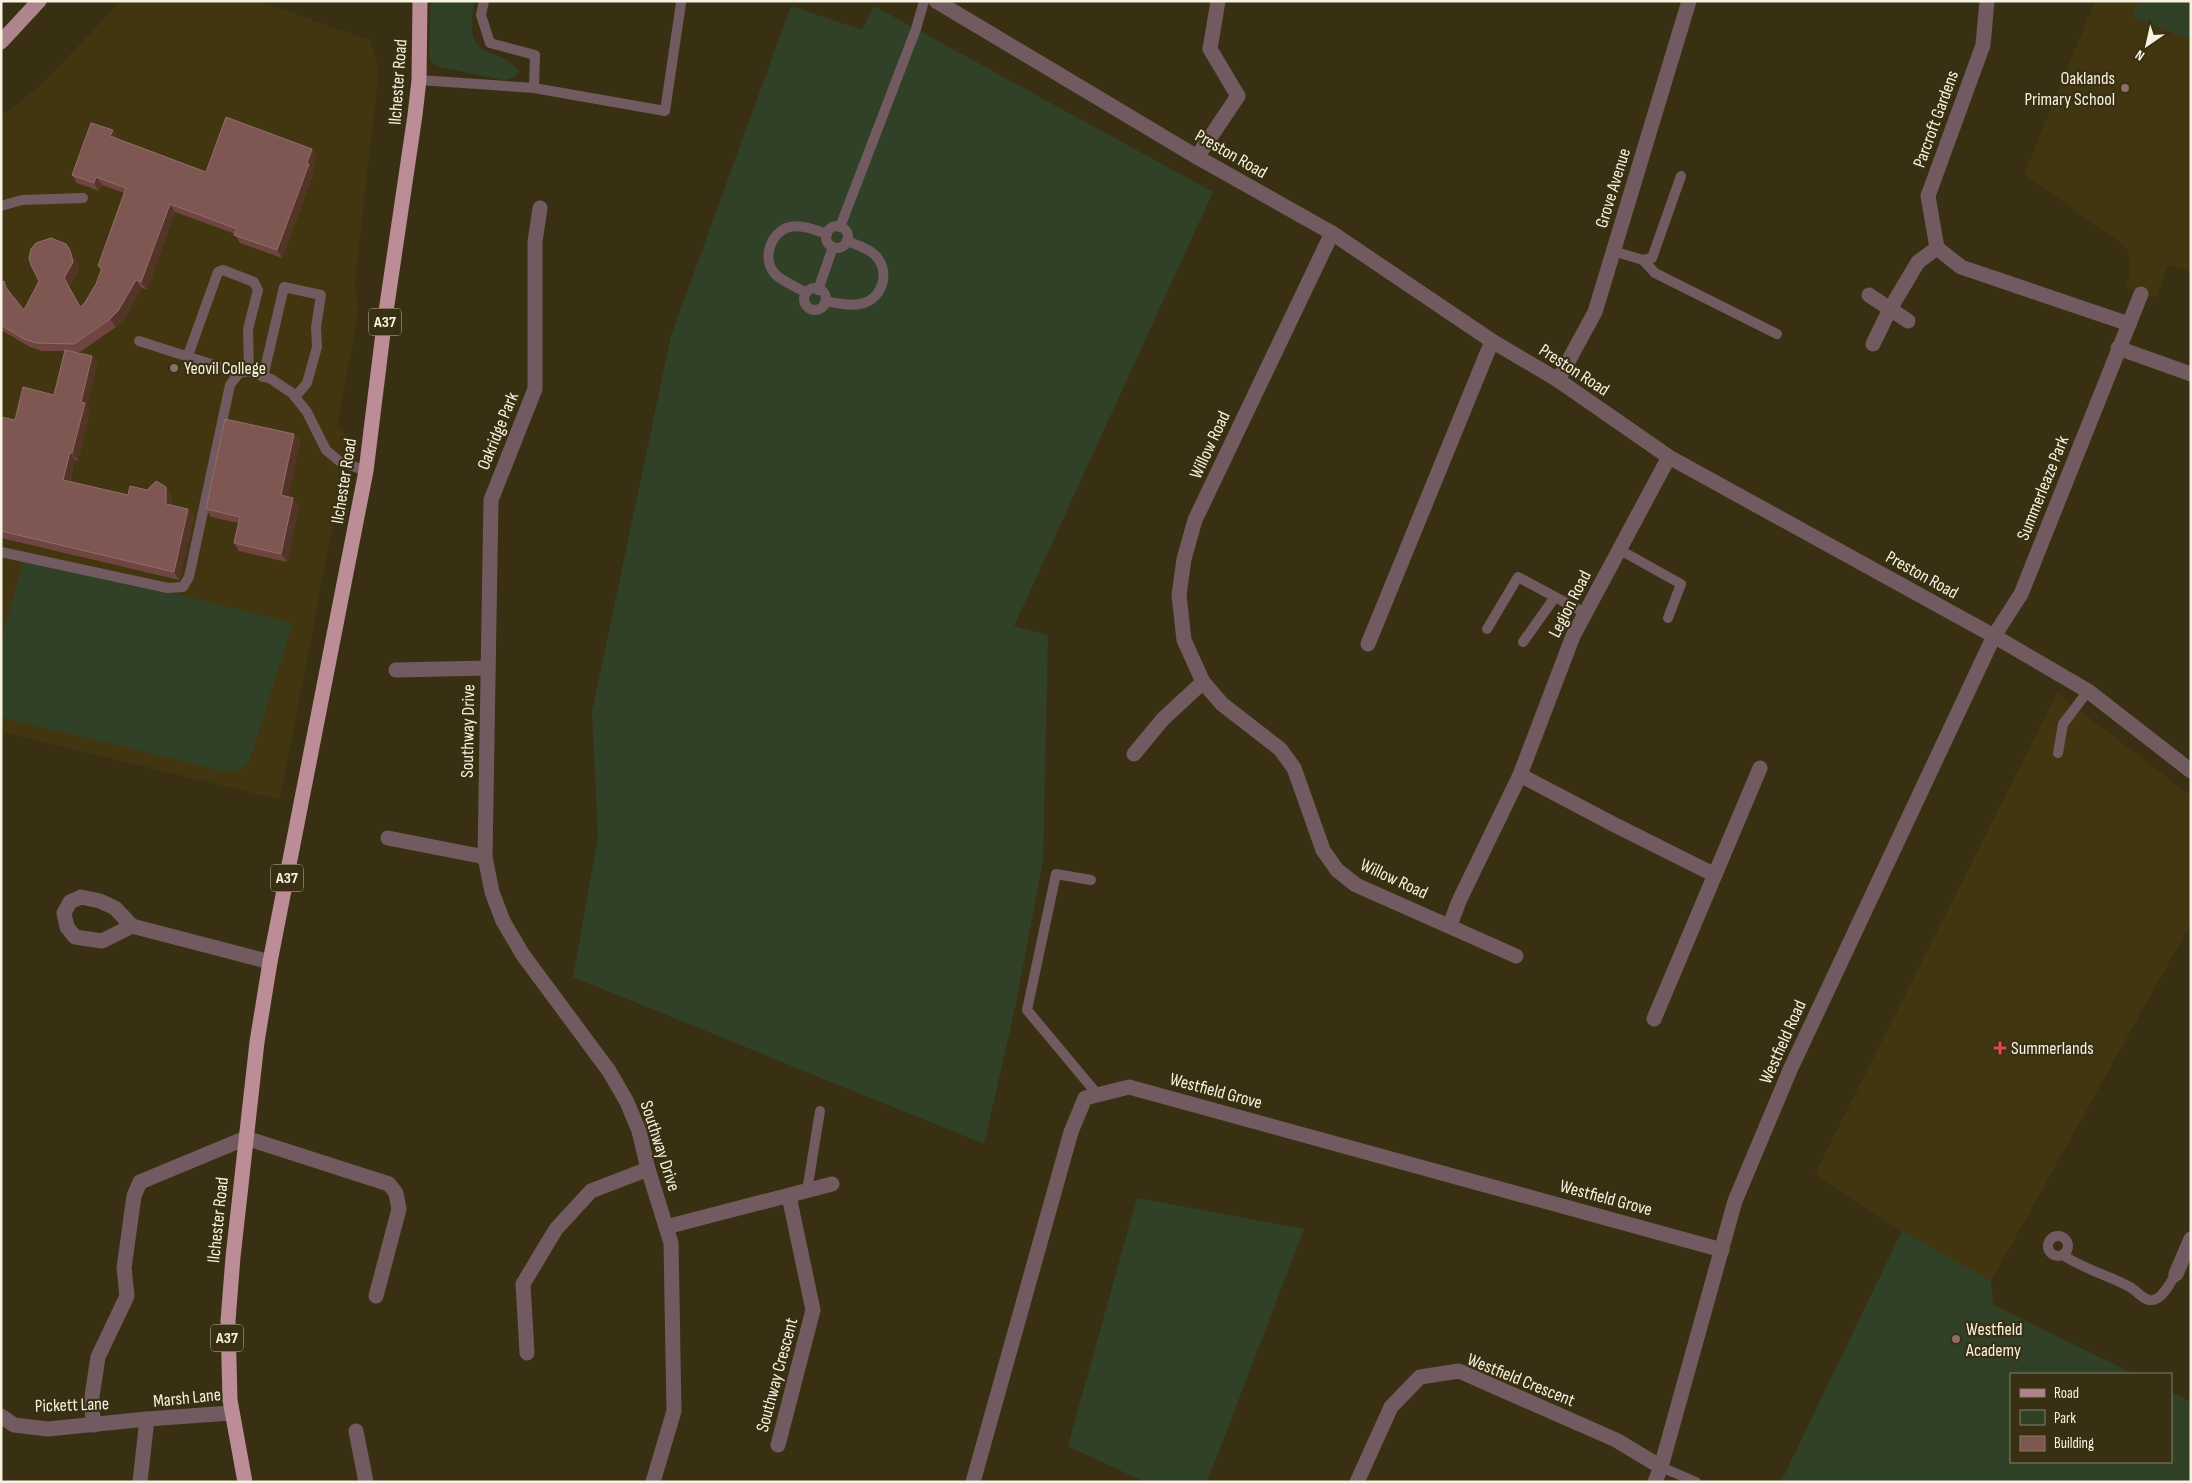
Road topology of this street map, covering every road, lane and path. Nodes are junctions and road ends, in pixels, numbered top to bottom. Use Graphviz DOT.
graph roads {
  1 [pos="39,1"];
  2 [pos="420,1"];
  3 [pos="484,1"];
  4 [pos="680,1"];
  5 [pos="924,1"];
  6 [pos="936,1"];
  7 [pos="1218,1"];
  8 [pos="1689,1"];
  9 [pos="1987,1"];
  10 [pos="1992,1"];
  11 [pos="1,42"];
  12 [pos="419,80"];
  13 [pos="534,88"];
  14 [pos="1197,157"];
  15 [pos="1681,176"];
  16 [pos="83,198"];
  17 [pos="1,206"];
  18 [pos="540,208"];
  19 [pos="840,227"];
  20 [pos="1332,233"];
  21 [pos="827,234"];
  22 [pos="847,241"];
  23 [pos="833,247"];
  24 [pos="1937,248"];
  25 [pos="1614,251"];
  26 [pos="1643,260"];
  27 [pos="818,290"];
  28 [pos="806,293"];
  29 [pos="2141,294"];
  30 [pos="1870,296"];
  31 [pos="825,302"];
  32 [pos="1890,309"];
  33 [pos="1908,321"];
  34 [pos="2128,324"];
  35 [pos="1777,334"];
  36 [pos="139,341"];
  37 [pos="1492,341"];
  38 [pos="1873,344"];
  39 [pos="2118,348"];
  40 [pos="187,358"];
  41 [pos="244,372"];
  42 [pos="2191,374"];
  43 [pos="263,377"];
  44 [pos="1558,380"];
  45 [pos="296,397"];
  46 [pos="1669,457"];
  47 [pos="366,471"];
  48 [pos="1620,550"];
  49 [pos="1,552"];
  50 [pos="1555,597"];
  51 [pos="1586,613"];
  52 [pos="1668,618"];
  53 [pos="1487,629"];
  54 [pos="1994,636"];
  55 [pos="1523,642"];
  56 [pos="1368,644"];
  57 [pos="488,668"];
  58 [pos="396,670"];
  59 [pos="1203,682"];
  60 [pos="2088,691"];
  61 [pos="2058,753"];
  62 [pos="1134,754"];
  63 [pos="1760,768"];
  64 [pos="2191,771"];
  65 [pos="1520,775"];
  66 [pos="388,838"];
  67 [pos="485,858"];
  68 [pos="1715,875"];
  69 [pos="1091,880"];
  70 [pos="1450,925"];
  71 [pos="132,926"];
  72 [pos="1516,956"];
  73 [pos="270,962"];
  74 [pos="1654,1019"];
  75 [pos="1098,1095"];
  76 [pos="820,1111"];
  77 [pos="246,1138"];
  78 [pos="648,1169"];
  79 [pos="832,1184"];
  80 [pos="807,1191"];
  81 [pos="789,1196"];
  82 [pos="666,1227"];
  83 [pos="2191,1239"];
  84 [pos="1722,1250"];
  85 [pos="2062,1255"];
  86 [pos="2176,1274"];
  87 [pos="376,1296"];
  88 [pos="527,1353"];
  89 [pos="231,1413"];
  90 [pos="1,1416"];
  91 [pos="147,1419"];
  92 [pos="94,1426"];
  93 [pos="356,1431"];
  94 [pos="778,1445"];
  95 [pos="1661,1466"];
  96 [pos="140,1482"];
  97 [pos="245,1482"];
  98 [pos="366,1482"];
  99 [pos="653,1482"];
  100 [pos="973,1482"];
  101 [pos="1357,1482"];
  102 [pos="1655,1482"];
  103 [pos="1696,1482"];
  1 -- 11 [label="main road"];
  2 -- 12 [label="highway, Ilchester Road / A37"];
  3 -- 13 [label="lane"];
  4 -- 13 [label="lane"];
  5 -- 19 [label="lane"];
  6 -- 14 [label="street, Preston Road"];
  7 -- 14 [label="street"];
  8 -- 25 [label="street, Grove Avenue"];
  9 -- 10 [label="street, Parcroft Gardens"];
  9 -- 24 [label="street, Parcroft Gardens"];
  12 -- 13 [label="lane"];
  12 -- 47 [label="highway, Ilchester Road / A37"];
  14 -- 20 [label="street, Preston Road"];
  15 -- 26 [label="lane"];
  16 -- 17 [label="lane"];
  18 -- 57 [label="street, Oakridge Park"];
  19 -- 21 [label="lane"];
  19 -- 22 [label="lane"];
  20 -- 37 [label="street, Preston Road"];
  20 -- 59 [label="street, Willow Road"];
  21 -- 23 [label="lane"];
  21 -- 28 [label="lane"];
  22 -- 23 [label="lane"];
  22 -- 31 [label="lane"];
  23 -- 27 [label="lane"];
  24 -- 32 [label="street"];
  24 -- 34 [label="street"];
  25 -- 26 [label="lane"];
  25 -- 44 [label="street, Grove Avenue"];
  26 -- 35 [label="lane"];
  27 -- 28 [label="lane"];
  27 -- 31 [label="lane"];
  28 -- 31 [label="lane"];
  29 -- 34 [label="street, Summerleaze Park"];
  30 -- 32 [label="street"];
  32 -- 33 [label="street"];
  32 -- 38 [label="street"];
  34 -- 39 [label="street, Summerleaze Park"];
  36 -- 40 [label="lane"];
  37 -- 44 [label="street, Preston Road"];
  37 -- 56 [label="street"];
  39 -- 42 [label="street"];
  39 -- 54 [label="street, Summerleaze Park"];
  40 -- 41 [label="lane"];
  40 -- 41 [label="lane"];
  41 -- 43 [label="lane"];
  41 -- 49 [label="lane"];
  43 -- 45 [label="lane"];
  43 -- 45 [label="lane"];
  44 -- 46 [label="street, Preston Road"];
  45 -- 47 [label="lane"];
  46 -- 48 [label="street, Legion Road"];
  46 -- 54 [label="street, Preston Road"];
  47 -- 73 [label="highway, Ilchester Road / A37"];
  48 -- 51 [label="street, Legion Road"];
  48 -- 52 [label="lane"];
  50 -- 51 [label="lane"];
  50 -- 53 [label="lane"];
  50 -- 55 [label="lane"];
  51 -- 65 [label="street, Legion Road"];
  54 -- 60 [label="street, Preston Road"];
  54 -- 84 [label="street, Westfield Road"];
  57 -- 58 [label="street, Southway Drive"];
  57 -- 67 [label="street, Southway Drive"];
  59 -- 62 [label="street"];
  59 -- 70 [label="street, Willow Road"];
  60 -- 61 [label="lane"];
  60 -- 64 [label="street, Preston Road"];
  63 -- 68 [label="street"];
  65 -- 68 [label="street"];
  65 -- 70 [label="street, Legion Road"];
  66 -- 67 [label="street"];
  67 -- 78 [label="street, Southway Drive"];
  68 -- 74 [label="street"];
  69 -- 75 [label="lane"];
  70 -- 72 [label="street, Willow Road"];
  71 -- 73 [label="street"];
  73 -- 77 [label="highway, Ilchester Road / A37"];
  75 -- 84 [label="street, Westfield Grove"];
  75 -- 100 [label="street, Westfield Grove"];
  76 -- 80 [label="lane"];
  77 -- 87 [label="street"];
  77 -- 89 [label="highway, Ilchester Road / A37"];
  77 -- 92 [label="street"];
  78 -- 82 [label="street, Southway Drive"];
  78 -- 88 [label="street"];
  79 -- 80 [label="street"];
  80 -- 81 [label="street"];
  81 -- 82 [label="street"];
  81 -- 94 [label="street, Southway Crescent"];
  82 -- 99 [label="street, Southway Drive"];
  83 -- 86 [label="street"];
  84 -- 95 [label="street, Westfield Road"];
  85 -- 86 [label="lane"];
  89 -- 91 [label="street, Marsh Lane"];
  89 -- 97 [label="highway, Ilchester Road / A37"];
  90 -- 92 [label="street, Pickett Lane"];
  91 -- 92 [label="street, Pickett Lane"];
  91 -- 96 [label="street, Marsh Lane"];
  93 -- 98 [label="street"];
  95 -- 101 [label="street, Westfield Crescent"];
  95 -- 102 [label="street, Westfield Road"];
  95 -- 103 [label="lane"];
}
